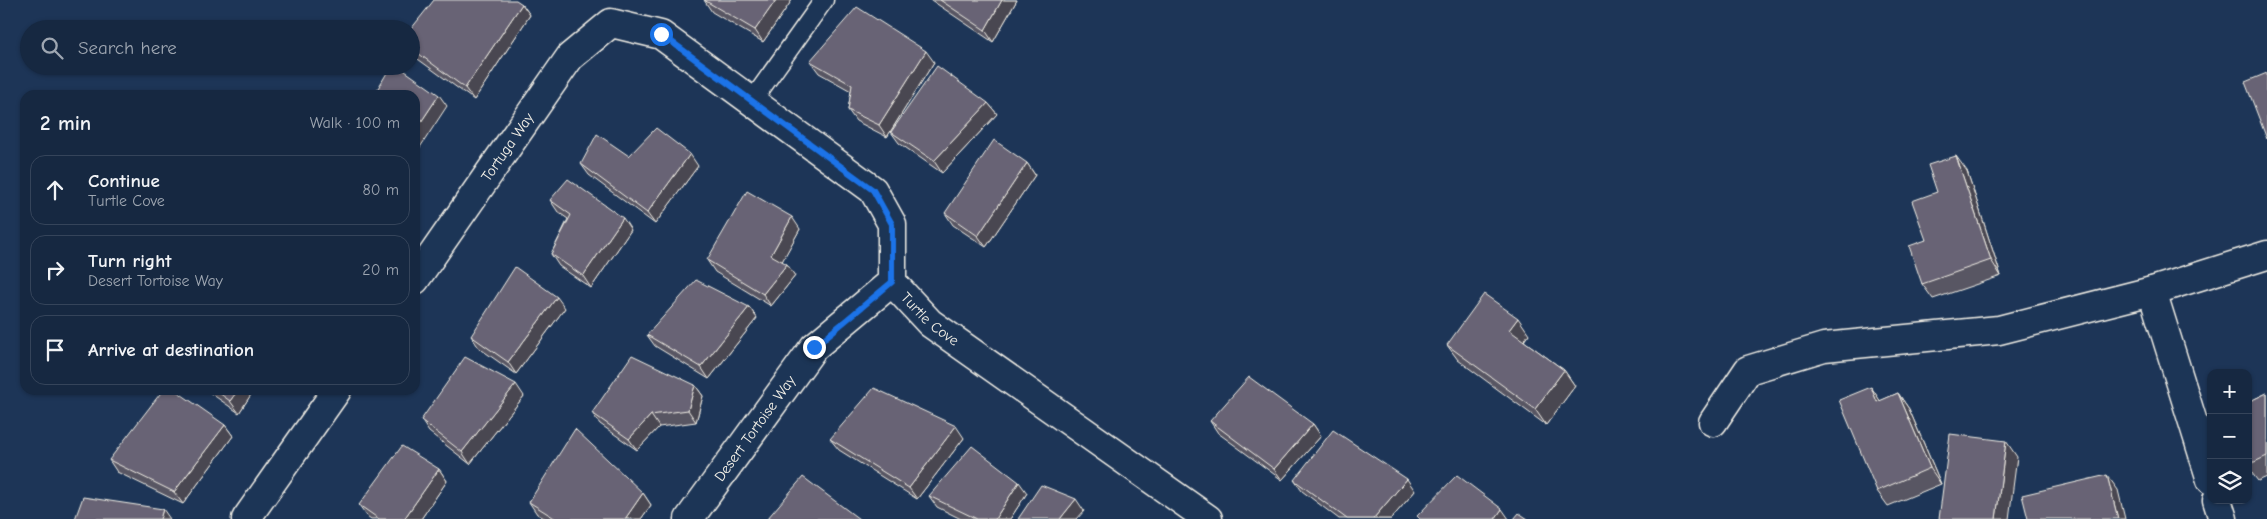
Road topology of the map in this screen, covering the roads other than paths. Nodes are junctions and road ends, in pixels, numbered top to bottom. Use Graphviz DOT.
graph roads {
  1 [pos="824,0"];
  2 [pos="611,23"];
  3 [pos="752,101"];
  4 [pos="2267,255"];
  5 [pos="420,273"];
  6 [pos="892,282"];
  7 [pos="2152,291"];
  8 [pos="333,395"];
  9 [pos="1713,422"];
  10 [pos="2207,467"];
  11 [pos="2218,504"];
  12 [pos="246,519"];
  13 [pos="689,519"];
  14 [pos="1208,519"];
  15 [pos="2223,519"];
  1 -- 3 [label="lane"];
  2 -- 3 [label="street, Turtle Cove"];
  2 -- 5 [label="street, Tortuga Way"];
  3 -- 6 [label="street, Turtle Cove"];
  4 -- 7 [label="street"];
  6 -- 13 [label="street, Desert Tortoise Way"];
  6 -- 14 [label="street, Turtle Cove"];
  7 -- 9 [label="street"];
  7 -- 10 [label="street"];
  8 -- 12 [label="street"];
  11 -- 15 [label="street"];
}
